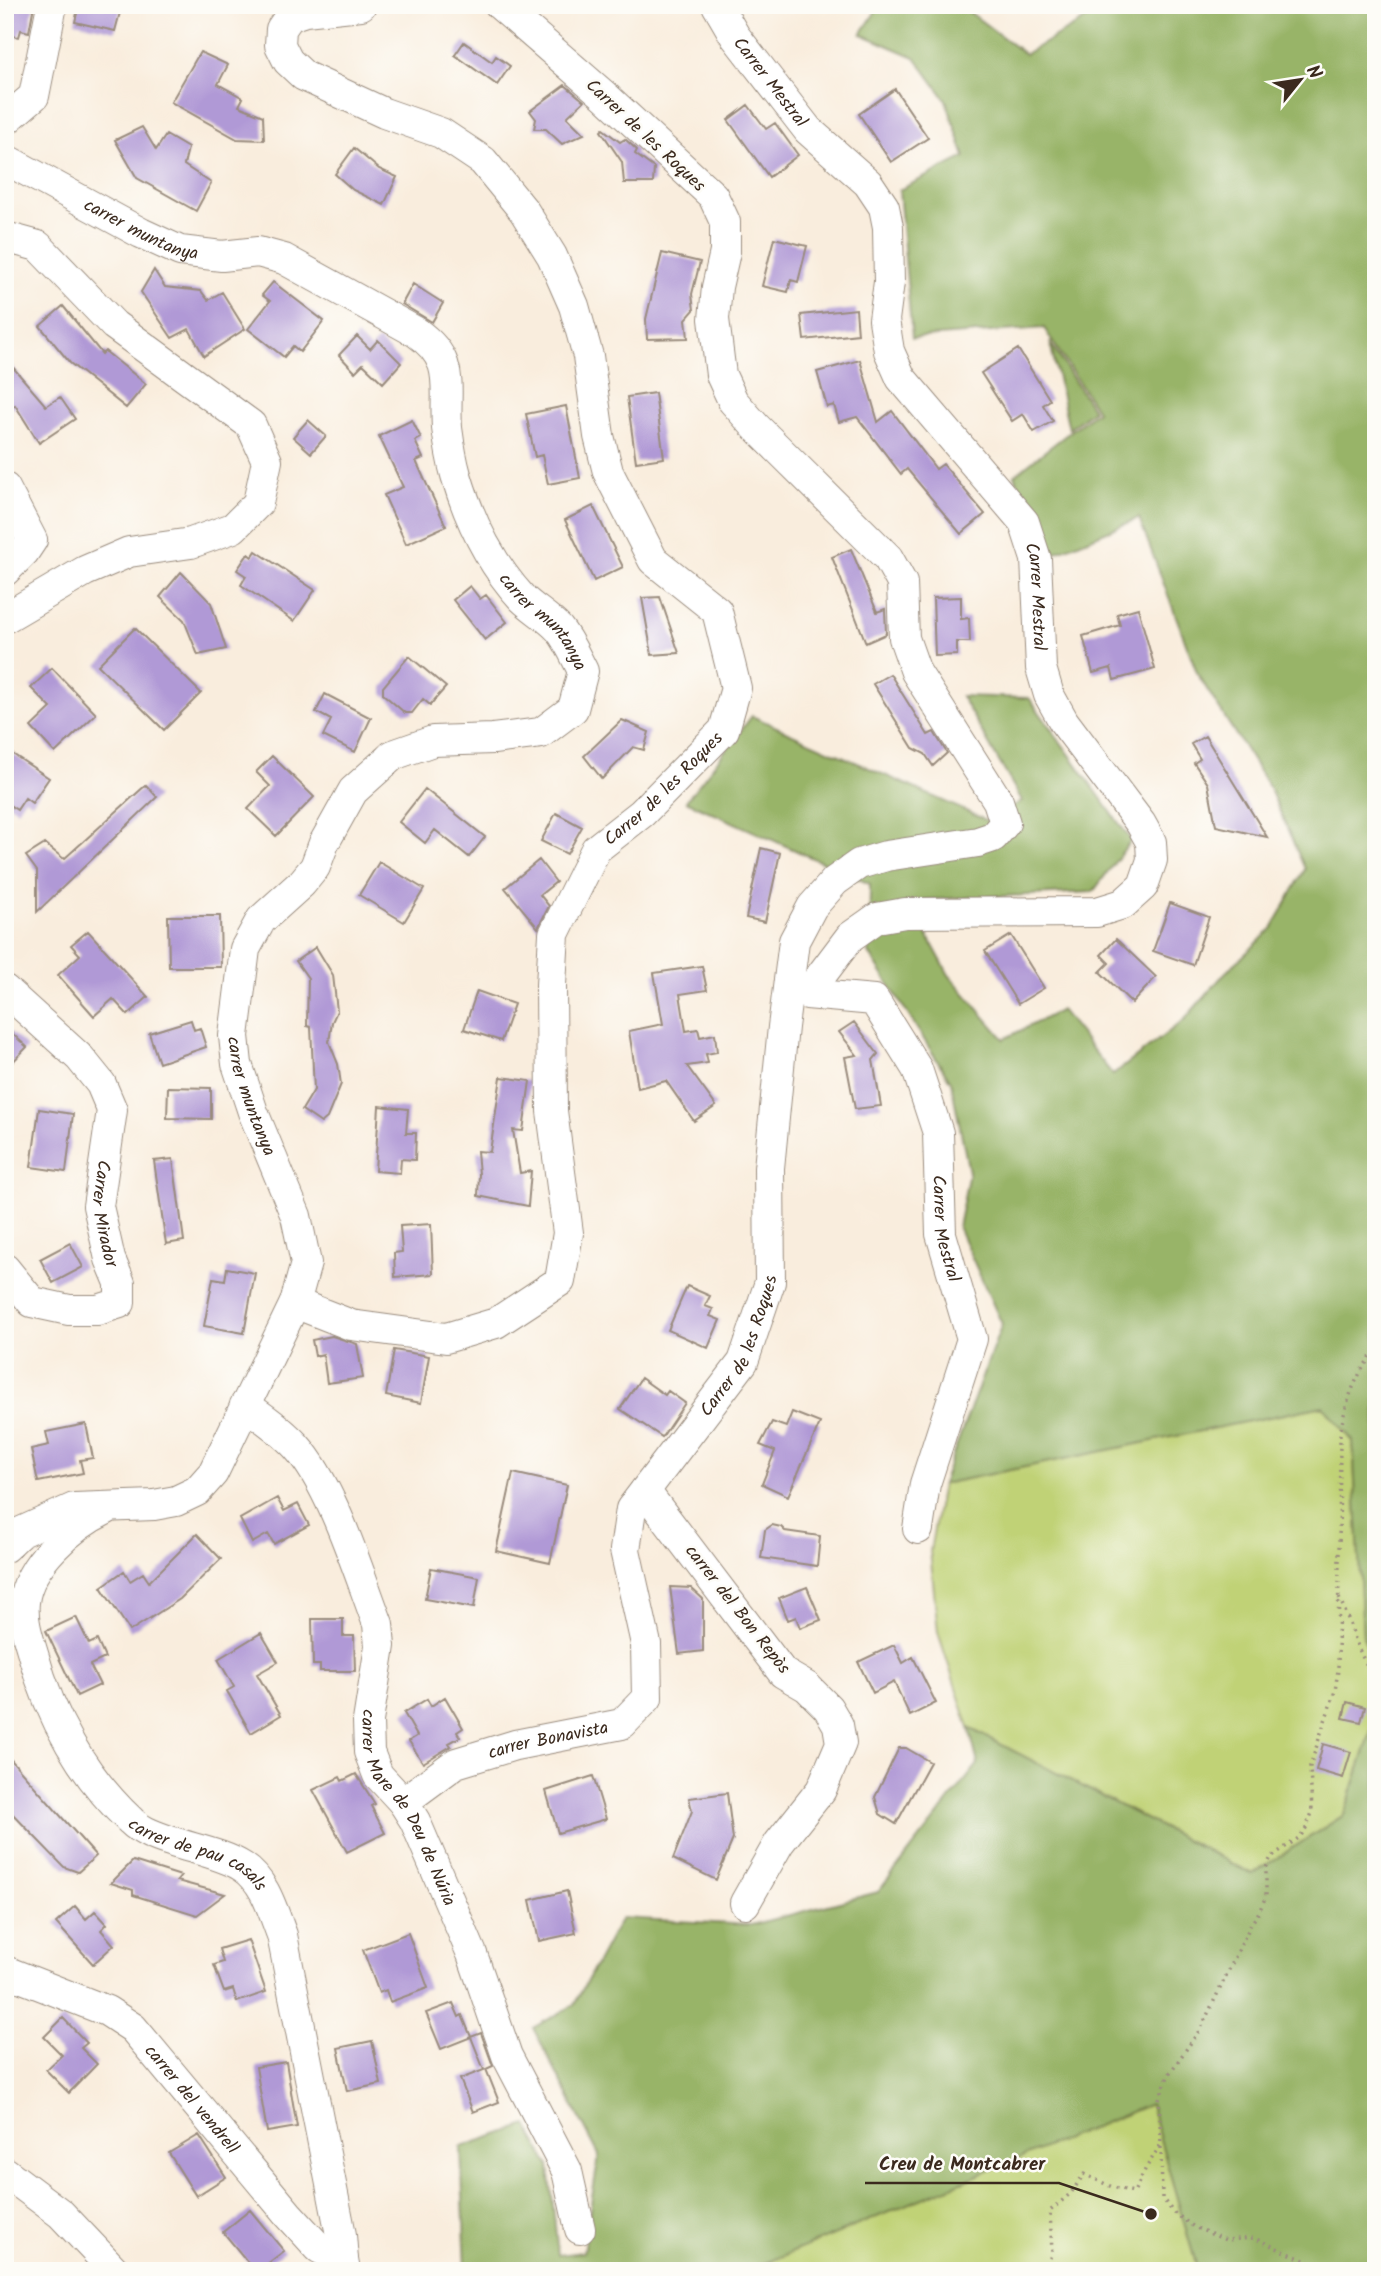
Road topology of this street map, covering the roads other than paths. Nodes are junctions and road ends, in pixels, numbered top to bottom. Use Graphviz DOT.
graph roads {
  1 [pos="52,5"];
  2 [pos="360,5"];
  3 [pos="500,5"];
  4 [pos="717,5"];
  5 [pos="304,8"];
  6 [pos="5,121"];
  7 [pos="5,159"];
  8 [pos="5,237"];
  9 [pos="5,488"];
  10 [pos="5,571"];
  11 [pos="5,618"];
  12 [pos="5,990"];
  13 [pos="807,994"];
  14 [pos="783,1027"];
  15 [pos="5,1269"];
  16 [pos="295,1303"];
  17 [pos="245,1405"];
  18 [pos="645,1491"];
  19 [pos="109,1507"];
  20 [pos="918,1529"];
  21 [pos="6,1545"];
  22 [pos="403,1801"];
  23 [pos="745,1903"];
  24 [pos="5,1971"];
  25 [pos="5,2172"];
  26 [pos="580,2229"];
  27 [pos="344,2265"];
  28 [pos="115,2271"];
  1 -- 6 [label="street"];
  2 -- 5 [label="street, Carrer de les Roques"];
  3 -- 14 [label="street, Carrer de les Roques"];
  4 -- 13 [label="street, Carrer Mestral"];
  5 -- 16 [label="street, Carrer de les Roques"];
  7 -- 16 [label="street, carrer muntanya"];
  8 -- 11 [label="street"];
  9 -- 10 [label="street"];
  12 -- 15 [label="street, Carrer Mirador"];
  13 -- 14 [label="street, Carrer Mestral"];
  13 -- 20 [label="street, Carrer Mestral"];
  14 -- 18 [label="street, Carrer de les Roques"];
  16 -- 17 [label="street, carrer muntanya"];
  17 -- 19 [label="street, carrer muntanya"];
  17 -- 22 [label="street, carrer Mare de Deu de Núria"];
  18 -- 22 [label="street, carrer Bonavista"];
  18 -- 23 [label="street, carrer del Bon Repòs"];
  19 -- 21 [label="street, carrer muntanya"];
  19 -- 27 [label="street, carrer de pau casals"];
  22 -- 26 [label="street, carrer Mare de Deu de Núria"];
  24 -- 27 [label="street, carrer del vendrell"];
  25 -- 28 [label="street"];
}
